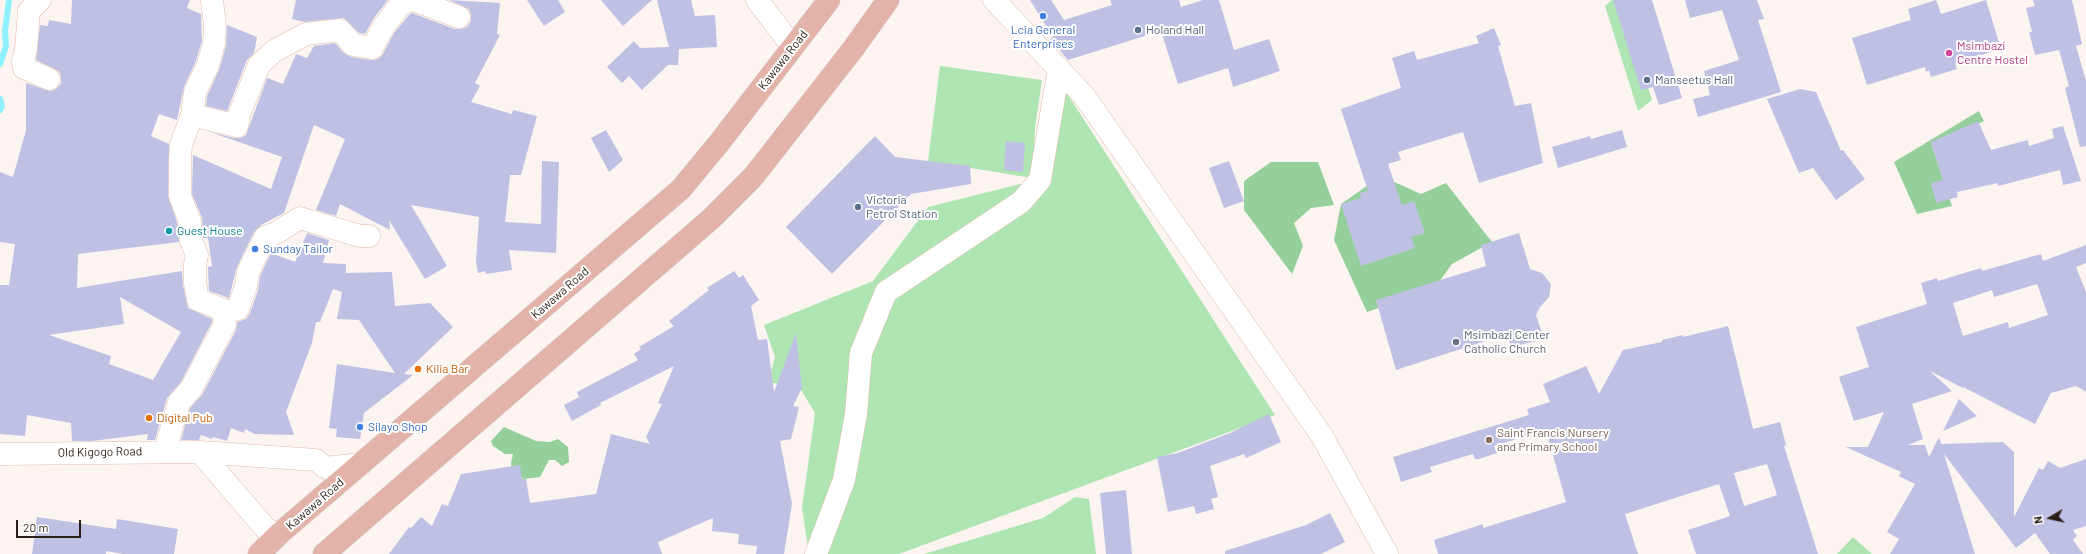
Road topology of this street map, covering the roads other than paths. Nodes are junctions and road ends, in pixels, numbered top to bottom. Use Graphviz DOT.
graph roads {
  1 [pos="40,0"];
  2 [pos="212,0"];
  3 [pos="412,0"];
  4 [pos="757,0"];
  5 [pos="829,0"];
  6 [pos="888,0"];
  7 [pos="994,0"];
  8 [pos="459,16"];
  9 [pos="797,41"];
  10 [pos="1059,68"];
  11 [pos="49,79"];
  12 [pos="192,115"];
  13 [pos="369,236"];
  14 [pos="227,311"];
  15 [pos="165,451"];
  16 [pos="200,452"];
  17 [pos="0,454"];
  18 [pos="361,464"];
  19 [pos="279,534"];
  20 [pos="259,554"];
  21 [pos="324,554"];
  22 [pos="816,554"];
  23 [pos="1387,554"];
  1 -- 11 [label="street"];
  2 -- 12 [label="street"];
  3 -- 8 [label="street"];
  3 -- 12 [label="street"];
  4 -- 9 [label="street"];
  5 -- 9 [label="main road, Kawawa Road"];
  6 -- 21 [label="main road"];
  7 -- 10 [label="street"];
  9 -- 18 [label="main road, Kawawa Road"];
  10 -- 22 [label="street"];
  10 -- 23 [label="street"];
  12 -- 14 [label="street"];
  13 -- 14 [label="street"];
  14 -- 15 [label="street"];
  15 -- 16 [label="street, Old Kigogo Road"];
  15 -- 17 [label="street, Old Kigogo Road"];
  16 -- 18 [label="street, Old Kigogo Road"];
  16 -- 19 [label="street"];
  18 -- 19 [label="main road, Kawawa Road"];
  19 -- 20 [label="main road, Kawawa Road"];
}
